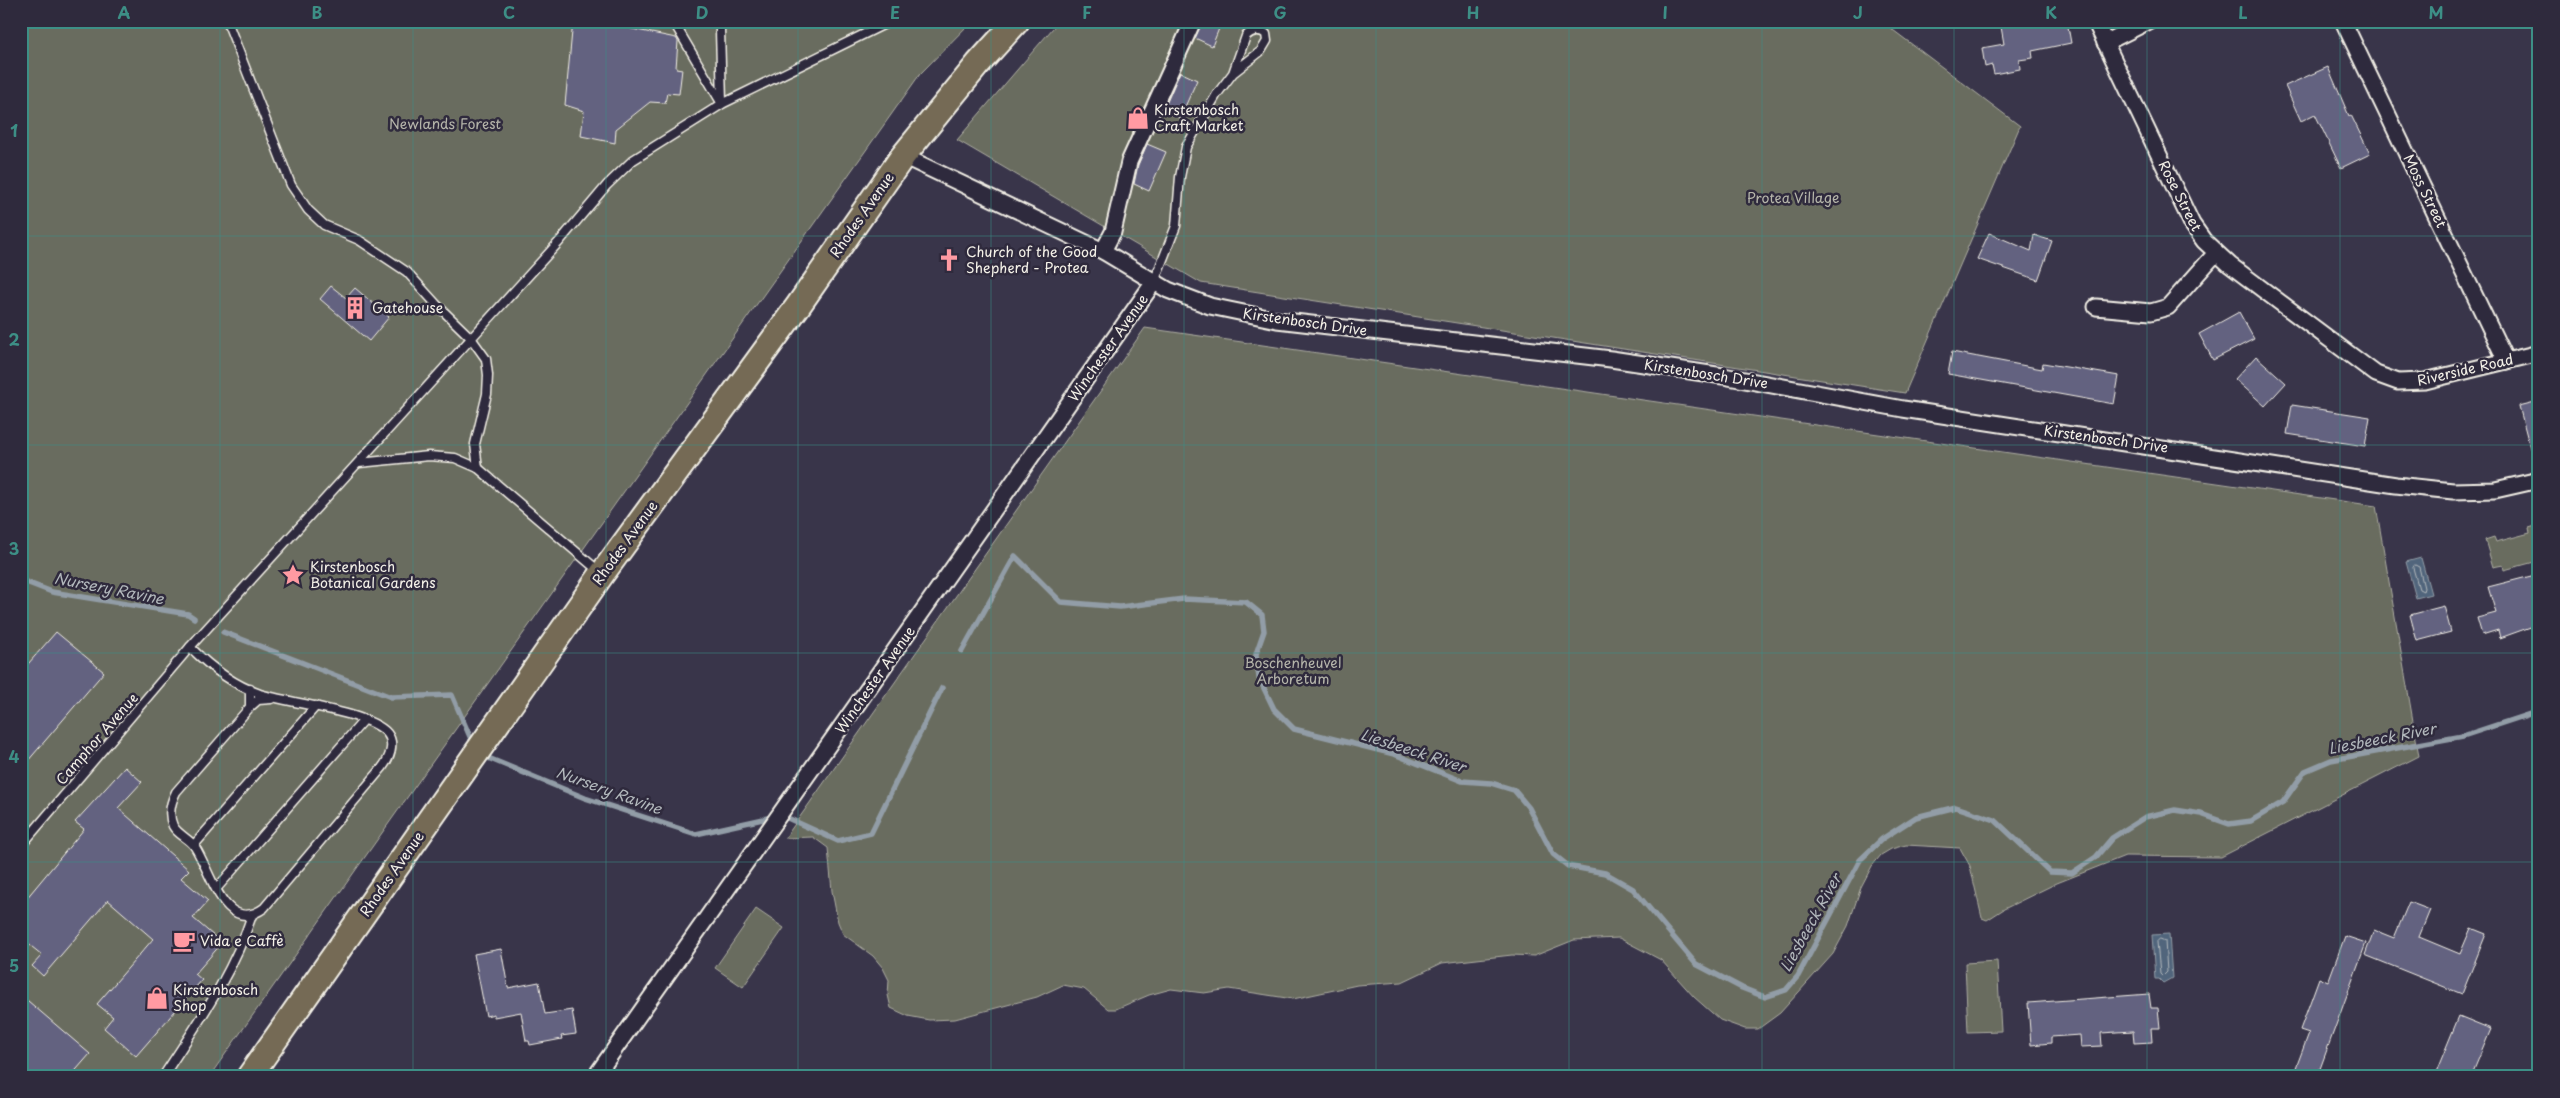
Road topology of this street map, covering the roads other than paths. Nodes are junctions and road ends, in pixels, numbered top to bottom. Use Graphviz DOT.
graph roads {
  1 [pos="227,21"];
  2 [pos="673,21"];
  3 [pos="721,21"];
  4 [pos="891,21"];
  5 [pos="1017,21"];
  6 [pos="1193,21"];
  7 [pos="2095,21"];
  8 [pos="2149,21"];
  9 [pos="2343,21"];
  10 [pos="2105,43"];
  11 [pos="1233,73"];
  12 [pos="722,104"];
  13 [pos="903,156"];
  14 [pos="1104,251"];
  15 [pos="2216,252"];
  16 [pos="1154,282"];
  17 [pos="2096,307"];
  18 [pos="471,338"];
  19 [pos="2539,353"];
  20 [pos="2506,361"];
  21 [pos="2391,380"];
  22 [pos="359,463"];
  23 [pos="478,468"];
  24 [pos="2539,480"];
  25 [pos="602,574"];
  26 [pos="190,647"];
  27 [pos="250,689"];
  28 [pos="276,698"];
  29 [pos="316,706"];
  30 [pos="250,707"];
  31 [pos="364,720"];
  32 [pos="194,845"];
  33 [pos="21,846"];
  34 [pos="217,888"];
  35 [pos="252,915"];
  36 [pos="164,1075"];
  37 [pos="249,1077"];
  38 [pos="595,1077"];
  1 -- 18 [label="lane"];
  2 -- 12 [label="lane"];
  3 -- 12 [label="lane"];
  4 -- 12 [label="lane, Camphor Avenue"];
  5 -- 13 [label="main road, Rhodes Avenue"];
  6 -- 14 [label="street"];
  7 -- 10 [label="street, Rose Street"];
  8 -- 10 [label="street"];
  9 -- 20 [label="street, Moss Street"];
  10 -- 15 [label="street, Rose Street"];
  11 -- 11 [label="lane"];
  11 -- 16 [label="lane"];
  12 -- 18 [label="lane, Camphor Avenue"];
  13 -- 14 [label="street, Kirstenbosch Drive"];
  13 -- 25 [label="main road, Rhodes Avenue"];
  14 -- 16 [label="street, Kirstenbosch Drive"];
  15 -- 17 [label="street"];
  15 -- 21 [label="street, Rose Street"];
  16 -- 24 [label="street, Kirstenbosch Drive"];
  16 -- 38 [label="street, Winchester Avenue"];
  18 -- 22 [label="lane, Camphor Avenue"];
  18 -- 23 [label="lane"];
  19 -- 20 [label="street, Riverside Road"];
  20 -- 21 [label="street, Riverside Road"];
  22 -- 23 [label="lane"];
  22 -- 26 [label="lane, Camphor Avenue"];
  23 -- 25 [label="lane"];
  25 -- 37 [label="main road, Rhodes Avenue"];
  26 -- 27 [label="lane"];
  26 -- 33 [label="lane, Camphor Avenue"];
  27 -- 28 [label="lane"];
  27 -- 30 [label="lane"];
  28 -- 29 [label="lane"];
  28 -- 30 [label="lane"];
  29 -- 31 [label="lane"];
  29 -- 32 [label="lane"];
  30 -- 32 [label="lane"];
  31 -- 34 [label="lane"];
  31 -- 35 [label="lane"];
  32 -- 34 [label="lane"];
  34 -- 35 [label="lane"];
  35 -- 36 [label="lane"];
}
